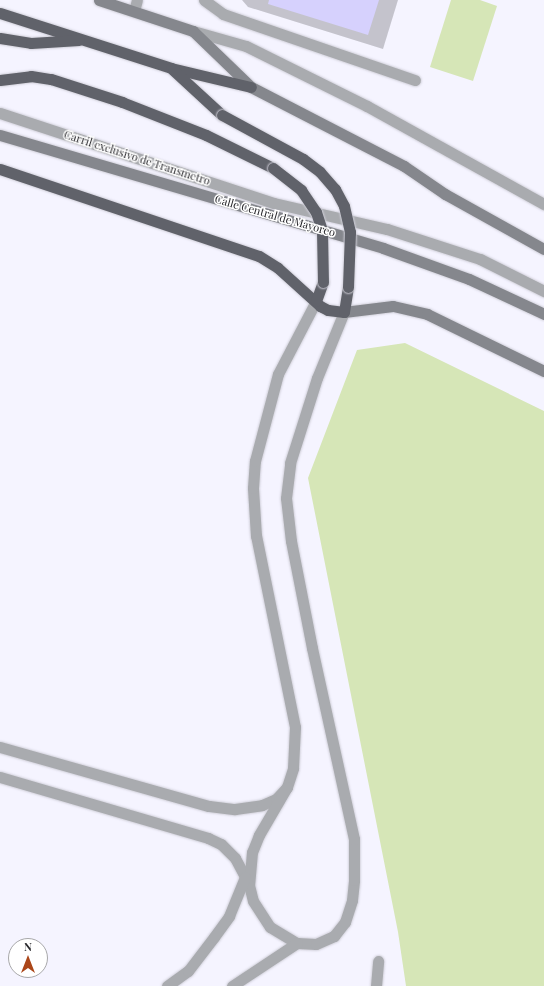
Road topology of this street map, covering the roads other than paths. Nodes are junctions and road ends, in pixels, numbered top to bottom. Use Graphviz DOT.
graph roads {
  1 [pos="98,0"];
  2 [pos="204,0"];
  3 [pos="135,5"];
  4 [pos="0,13"];
  5 [pos="193,31"];
  6 [pos="0,38"];
  7 [pos="85,40"];
  8 [pos="171,68"];
  9 [pos="0,80"];
  10 [pos="415,80"];
  11 [pos="250,87"];
  12 [pos="0,113"];
  13 [pos="0,135"];
  14 [pos="0,169"];
  15 [pos="544,204"];
  16 [pos="544,249"];
  17 [pos="544,291"];
  18 [pos="316,301"];
  19 [pos="344,312"];
  20 [pos="544,314"];
  21 [pos="544,372"];
  22 [pos="0,747"];
  23 [pos="0,777"];
  24 [pos="288,787"];
  25 [pos="247,881"];
  26 [pos="297,943"];
  27 [pos="378,961"];
  28 [pos="167,986"];
  29 [pos="232,986"];
  30 [pos="376,986"];
  1 -- 3 [label="main road"];
  2 -- 10 [label="street"];
  3 -- 5 [label="main road"];
  4 -- 7 [label="highway"];
  5 -- 11 [label="main road"];
  5 -- 15 [label="street"];
  6 -- 7 [label="highway"];
  7 -- 8 [label="highway"];
  8 -- 11 [label="highway"];
  8 -- 19 [label="highway, bridge"];
  9 -- 18 [label="highway, bridge"];
  11 -- 16 [label="main road"];
  12 -- 17 [label="street, Carril exclusivo de Transmetro"];
  13 -- 20 [label="main road, Calle Central de Mayoreo"];
  14 -- 18 [label="highway"];
  18 -- 19 [label="highway"];
  18 -- 24 [label="street"];
  19 -- 21 [label="main road"];
  19 -- 26 [label="street"];
  22 -- 24 [label="street"];
  23 -- 25 [label="street"];
  24 -- 25 [label="street"];
  25 -- 26 [label="street"];
  25 -- 28 [label="street"];
  26 -- 29 [label="street"];
  27 -- 30 [label="street"];
}
